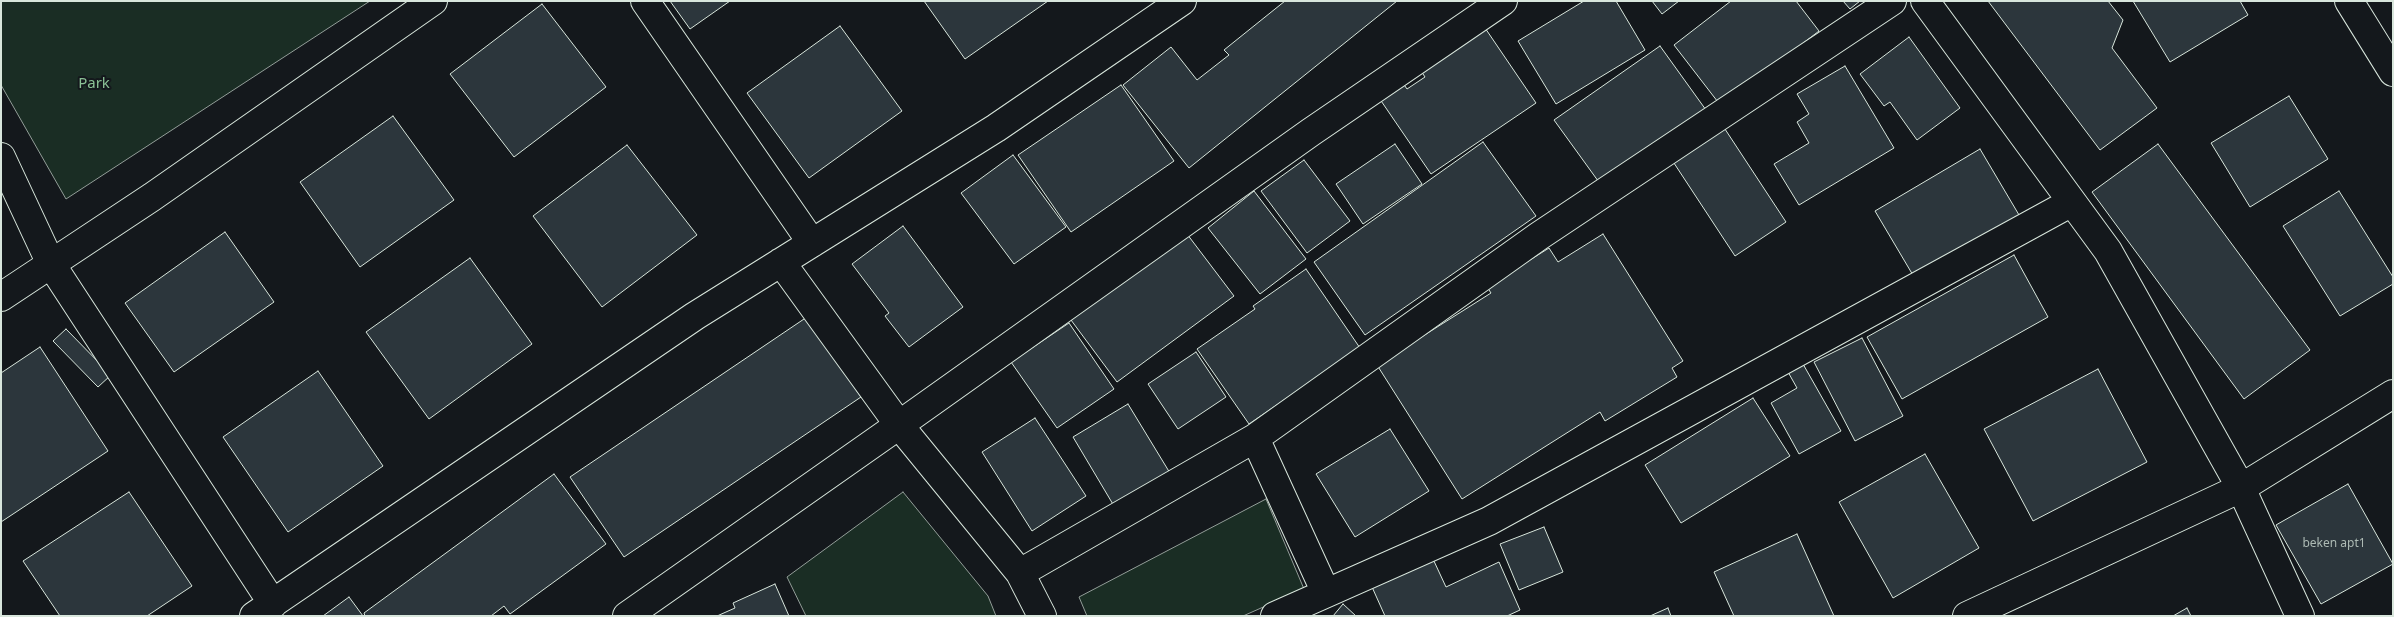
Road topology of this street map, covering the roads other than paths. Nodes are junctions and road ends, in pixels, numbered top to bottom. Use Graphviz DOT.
graph roads {
  1 [pos="433,1"];
  2 [pos="644,1"];
  3 [pos="1182,1"];
  4 [pos="1503,1"];
  5 [pos="1892,1"];
  6 [pos="1925,1"];
  7 [pos="2349,1"];
  8 [pos="2384,40"];
  9 [pos="2393,72"];
  10 [pos="1,157"];
  11 [pos="2072,202"];
  12 [pos="812,243"];
  13 [pos="781,262"];
  14 [pos="51,264"];
  15 [pos="1,297"];
  16 [pos="2393,394"];
  17 [pos="899,425"];
  18 [pos="1255,438"];
  19 [pos="2241,488"];
  20 [pos="1020,573"];
  21 [pos="1326,593"];
  22 [pos="264,610"];
  23 [pos="627,616"];
  24 [pos="1042,616"];
  25 [pos="1275,616"];
  26 [pos="1967,616"];
  27 [pos="2300,616"];
  1 -- 14 [label="street"];
  2 -- 12 [label="street"];
  3 -- 12 [label="street"];
  4 -- 17 [label="street"];
  5 -- 18 [label="street"];
  6 -- 11 [label="street"];
  7 -- 8 [label="street"];
  8 -- 9 [label="street"];
  10 -- 14 [label="street"];
  11 -- 19 [label="street"];
  11 -- 21 [label="street"];
  12 -- 13 [label="street"];
  13 -- 17 [label="street"];
  13 -- 22 [label="street"];
  14 -- 15 [label="street"];
  14 -- 22 [label="street"];
  16 -- 19 [label="street"];
  17 -- 20 [label="street"];
  17 -- 23 [label="street"];
  18 -- 20 [label="street"];
  18 -- 21 [label="street"];
  19 -- 26 [label="street"];
  19 -- 27 [label="street"];
  20 -- 24 [label="street"];
  21 -- 25 [label="street"];
}
